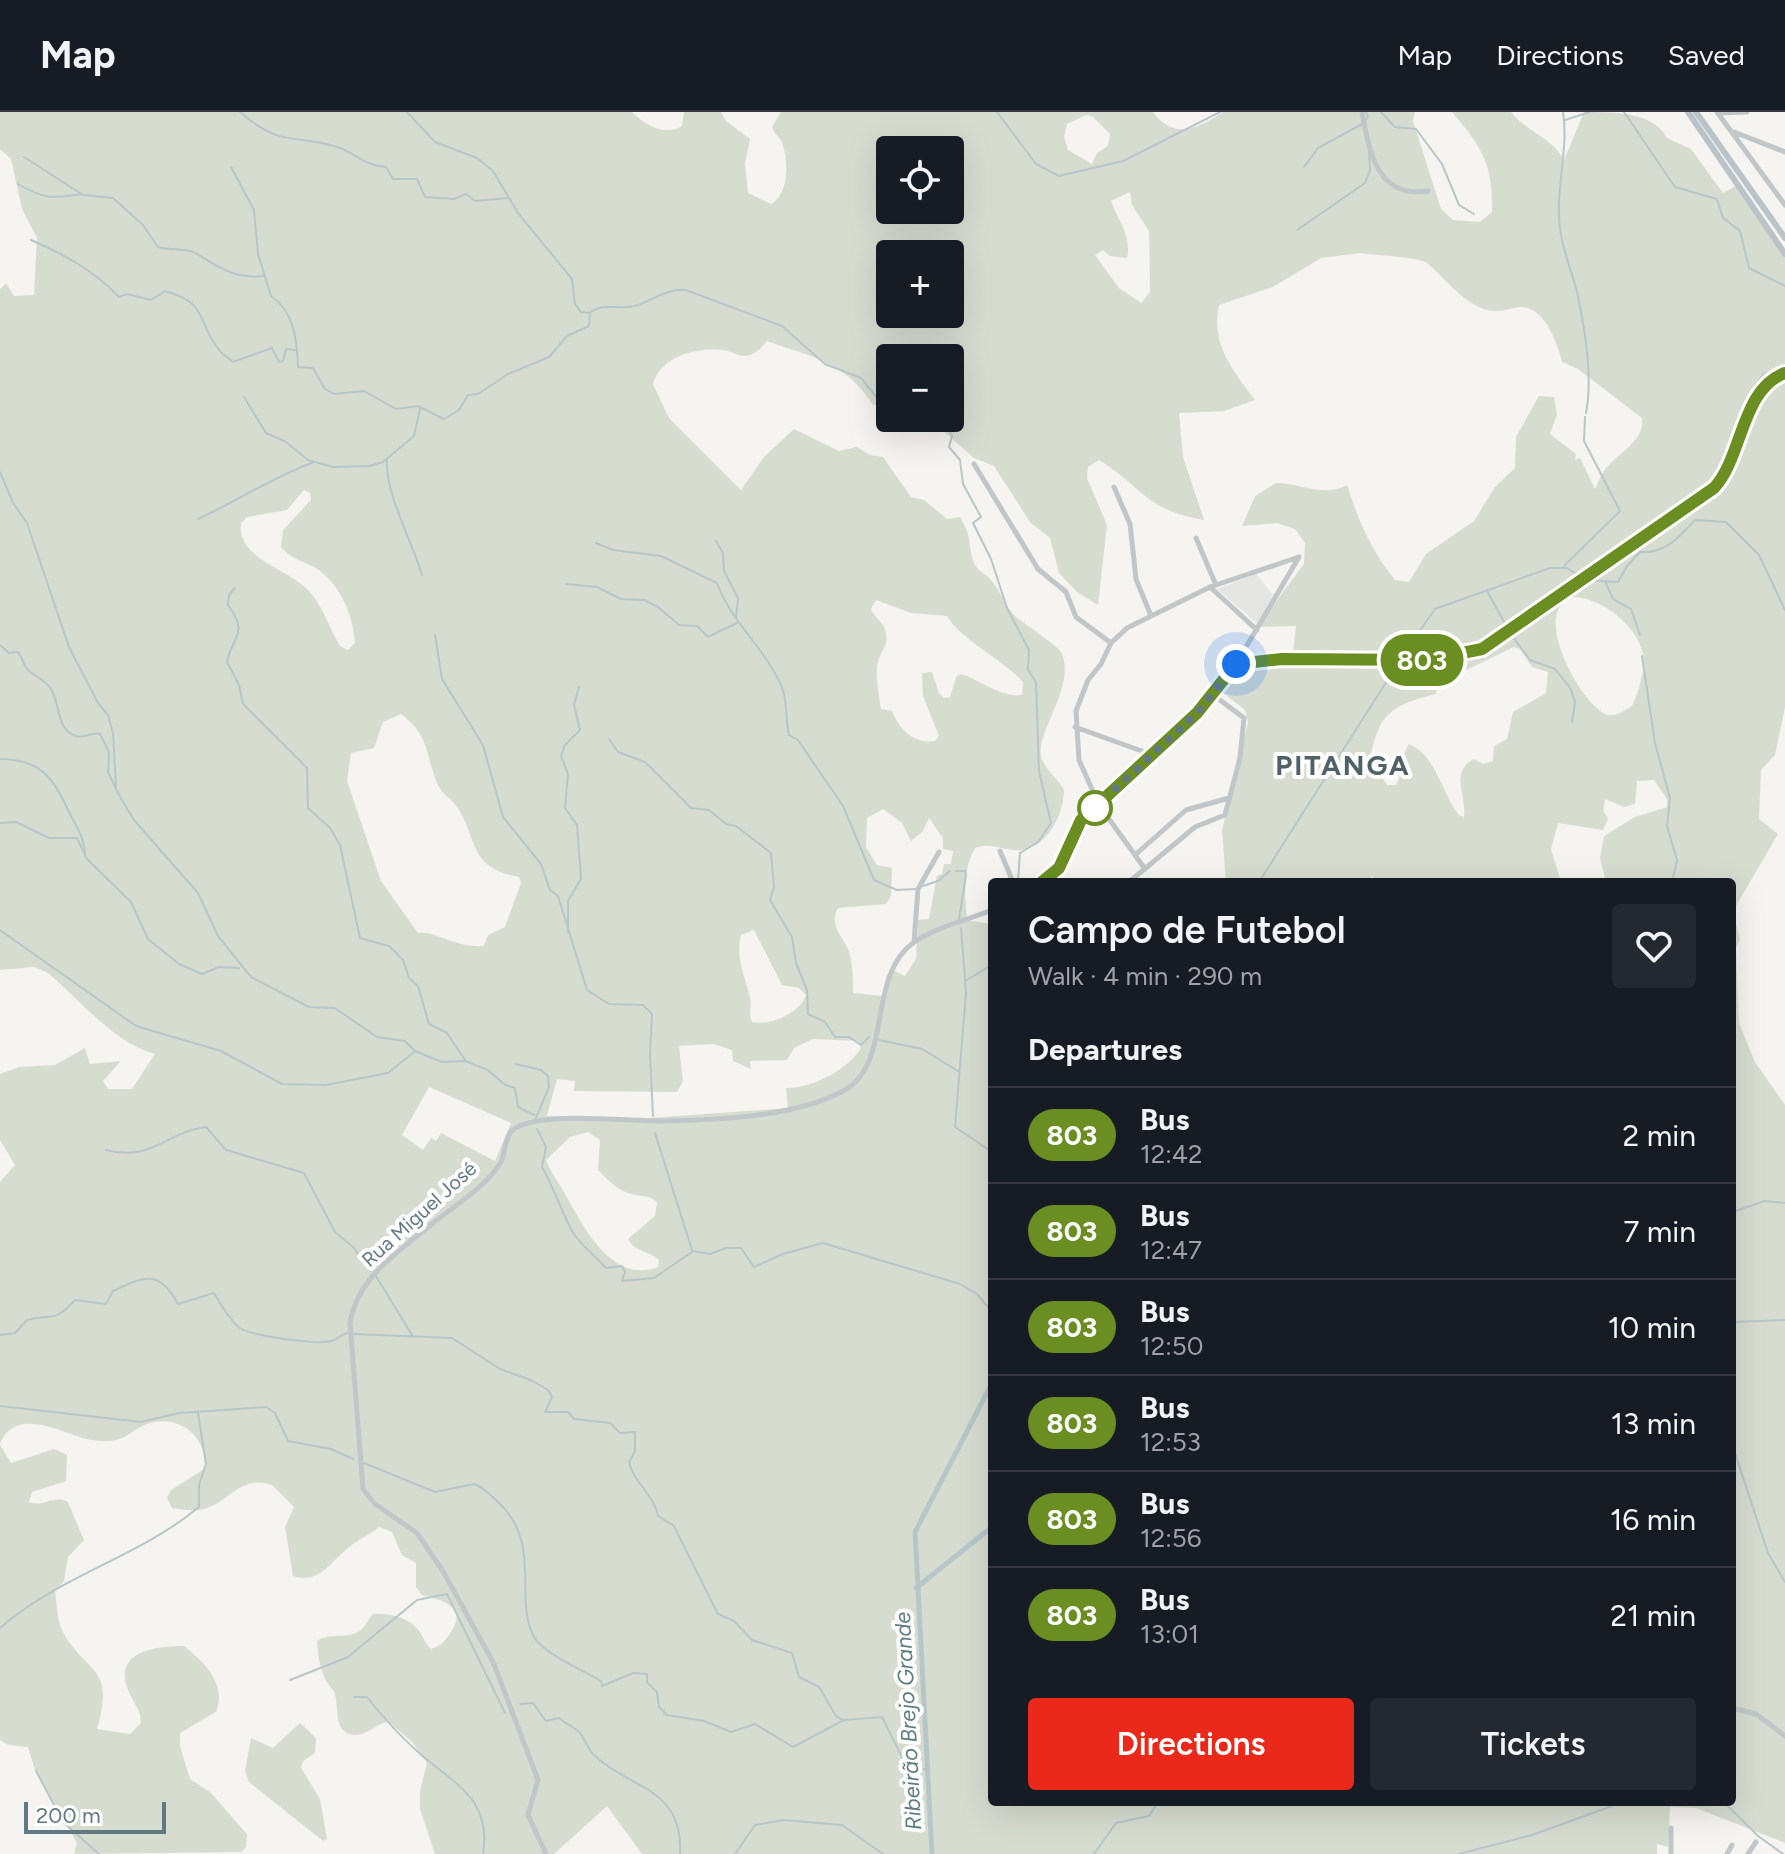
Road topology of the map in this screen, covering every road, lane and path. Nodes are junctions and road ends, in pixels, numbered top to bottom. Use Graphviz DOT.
graph roads {
  1 [pos="1362,112"];
  2 [pos="1688,112"];
  3 [pos="1696,112"];
  4 [pos="1717,112"];
  5 [pos="1747,112"];
  6 [pos="1733,132"];
  7 [pos="1785,152"];
  8 [pos="1428,191"];
  9 [pos="1785,205"];
  10 [pos="1785,238"];
  11 [pos="1785,254"];
  12 [pos="1785,370"];
  13 [pos="974,464"];
  14 [pos="1114,487"];
  15 [pos="1196,538"];
  16 [pos="1213,586"];
  17 [pos="1151,616"];
  18 [pos="1257,630"];
  19 [pos="1111,643"];
  20 [pos="1236,664"];
  21 [pos="1212,694"];
  22 [pos="1075,727"];
  23 [pos="1150,754"];
  24 [pos="1229,798"];
  25 [pos="1099,805"];
  26 [pos="1000,851"];
  27 [pos="939,852"];
  28 [pos="1135,855"];
  29 [pos="1145,869"];
  30 [pos="1011,878"];
  31 [pos="1047,878"];
  32 [pos="1134,878"];
  33 [pos="988,912"];
  34 [pos="914,942"];
  35 [pos="1736,1709"];
  36 [pos="1785,1736"];
  37 [pos="1671,1828"];
  38 [pos="1756,1842"];
  39 [pos="1732,1845"];
  40 [pos="546,1854"];
  41 [pos="1671,1854"];
  42 [pos="1727,1854"];
  43 [pos="1748,1854"];
  1 -- 8 [label="street"];
  2 -- 11 [label="main road"];
  3 -- 10 [label="main road"];
  4 -- 5 [label="street"];
  4 -- 6 [label="street"];
  6 -- 7 [label="street"];
  6 -- 9 [label="street"];
  12 -- 20 [label="street"];
  13 -- 19 [label="street"];
  14 -- 17 [label="street"];
  15 -- 16 [label="street"];
  16 -- 17 [label="street"];
  16 -- 18 [label="street"];
  16 -- 18 [label="street"];
  17 -- 19 [label="street"];
  18 -- 20 [label="street"];
  19 -- 22 [label="street"];
  20 -- 21 [label="street"];
  21 -- 23 [label="street"];
  21 -- 24 [label="street"];
  22 -- 23 [label="street"];
  22 -- 25 [label="street"];
  23 -- 25 [label="street"];
  24 -- 28 [label="street"];
  24 -- 29 [label="street"];
  25 -- 28 [label="street"];
  25 -- 31 [label="street"];
  26 -- 30 [label="street"];
  27 -- 34 [label="street"];
  28 -- 29 [label="street"];
  29 -- 32 [label="street"];
  33 -- 34 [label="street"];
  34 -- 40 [label="street, Rua Miguel José"];
  35 -- 36 [label="street"];
  37 -- 41 [label="street"];
  38 -- 43 [label="street"];
  39 -- 42 [label="street"];
}
